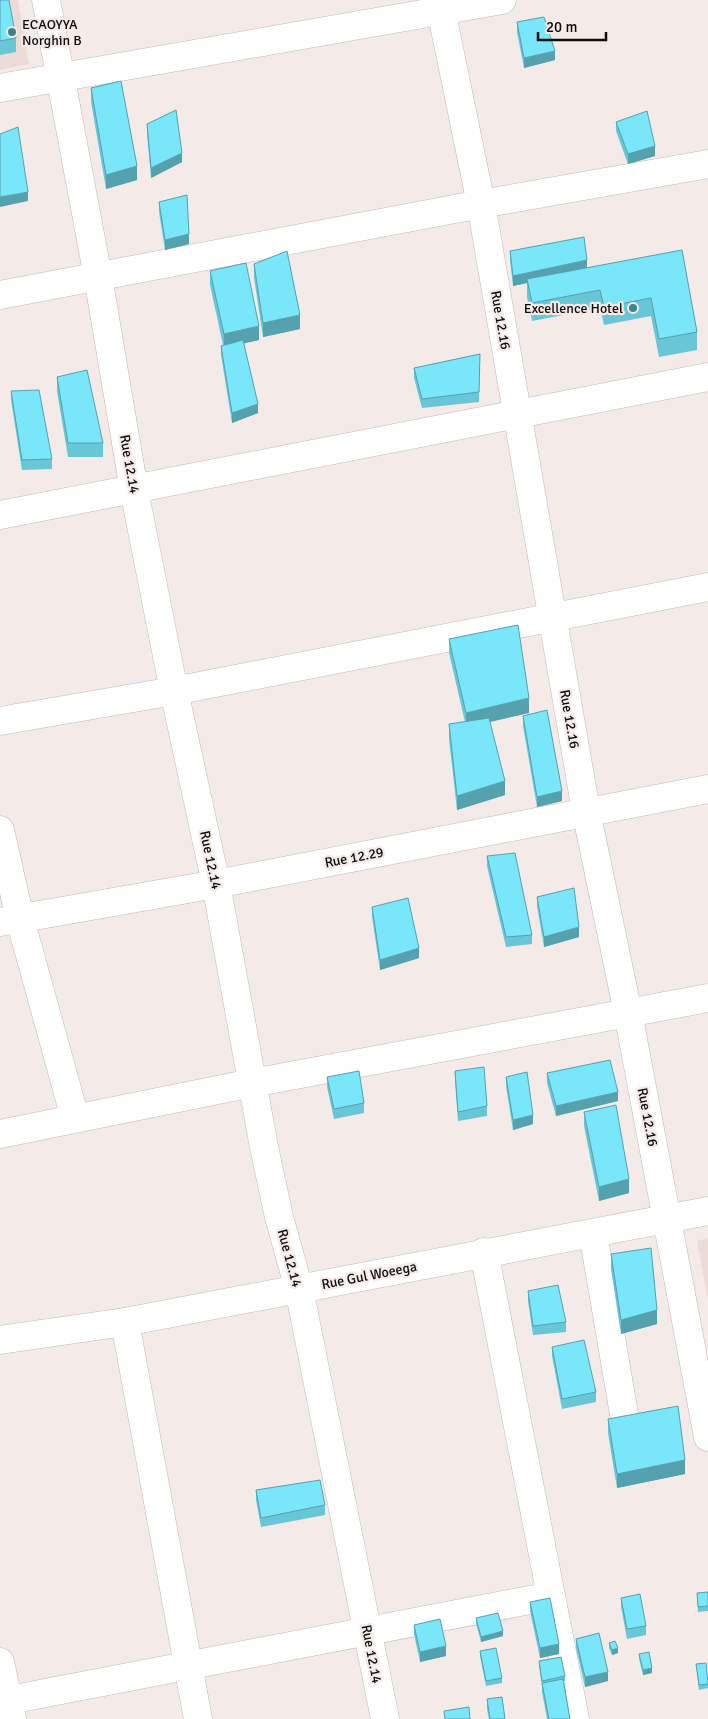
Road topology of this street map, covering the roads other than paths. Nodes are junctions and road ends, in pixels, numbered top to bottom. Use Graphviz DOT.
graph roads {
  1 [pos="46,0"];
  2 [pos="502,0"];
  3 [pos="440,6"];
  4 [pos="60,76"];
  5 [pos="0,88"];
  6 [pos="708,164"];
  7 [pos="482,204"];
  8 [pos="98,277"];
  9 [pos="0,295"];
  10 [pos="708,377"];
  11 [pos="516,413"];
  12 [pos="134,490"];
  13 [pos="0,515"];
  14 [pos="708,587"];
  15 [pos="552,618"];
  16 [pos="174,691"];
  17 [pos="0,721"];
  18 [pos="708,789"];
  19 [pos="586,811"];
  20 [pos="0,830"];
  21 [pos="216,884"];
  22 [pos="10,921"];
  23 [pos="708,998"];
  24 [pos="628,1013"];
  25 [pos="252,1083"];
  26 [pos="75,1118"];
  27 [pos="0,1134"];
  28 [pos="708,1211"];
  29 [pos="667,1220"];
  30 [pos="593,1233"];
  31 [pos="484,1252"];
  32 [pos="299,1289"];
  33 [pos="125,1322"];
  34 [pos="0,1340"];
  35 [pos="624,1414"];
  36 [pos="708,1437"];
  37 [pos="551,1596"];
  38 [pos="368,1632"];
  39 [pos="0,1662"];
  40 [pos="188,1665"];
  41 [pos="11,1710"];
  42 [pos="198,1719"];
  43 [pos="384,1719"];
  44 [pos="575,1719"];
  1 -- 4 [label="street, Rue 12.14"];
  2 -- 3 [label="street"];
  3 -- 4 [label="street"];
  3 -- 7 [label="street, Rue 12.16"];
  4 -- 5 [label="street"];
  4 -- 8 [label="street, Rue 12.14"];
  6 -- 7 [label="street"];
  7 -- 8 [label="street"];
  7 -- 11 [label="street, Rue 12.16"];
  8 -- 9 [label="street"];
  8 -- 12 [label="street, Rue 12.14"];
  10 -- 11 [label="street"];
  11 -- 12 [label="street"];
  11 -- 15 [label="street, Rue 12.16"];
  12 -- 13 [label="street"];
  12 -- 16 [label="street, Rue 12.14"];
  14 -- 15 [label="street"];
  15 -- 16 [label="street"];
  15 -- 19 [label="street, Rue 12.16"];
  16 -- 17 [label="street"];
  16 -- 21 [label="street, Rue 12.14"];
  18 -- 19 [label="street, Rue 12.29"];
  19 -- 21 [label="street, Rue 12.29"];
  19 -- 24 [label="street, Rue 12.16"];
  20 -- 22 [label="street"];
  21 -- 22 [label="street, Rue 12.29"];
  21 -- 25 [label="street, Rue 12.14"];
  22 -- 26 [label="street"];
  23 -- 24 [label="street"];
  24 -- 25 [label="street"];
  24 -- 29 [label="street, Rue 12.16"];
  25 -- 26 [label="street"];
  25 -- 32 [label="street, Rue 12.14"];
  26 -- 27 [label="street"];
  28 -- 29 [label="street, Rue Gul Woeega"];
  29 -- 30 [label="street, Rue Gul Woeega"];
  29 -- 36 [label="street, Rue 12.16"];
  30 -- 31 [label="street, Rue Gul Woeega"];
  30 -- 35 [label="street"];
  31 -- 32 [label="street, Rue Gul Woeega"];
  31 -- 37 [label="street"];
  32 -- 33 [label="street, Rue Gul Woeega"];
  32 -- 38 [label="street, Rue 12.14"];
  33 -- 34 [label="street, Rue Gul Woeega"];
  33 -- 40 [label="street"];
  37 -- 38 [label="street"];
  37 -- 44 [label="street"];
  38 -- 40 [label="street"];
  38 -- 43 [label="street, Rue 12.14"];
  39 -- 41 [label="street"];
  40 -- 41 [label="street"];
  40 -- 42 [label="street"];
}
